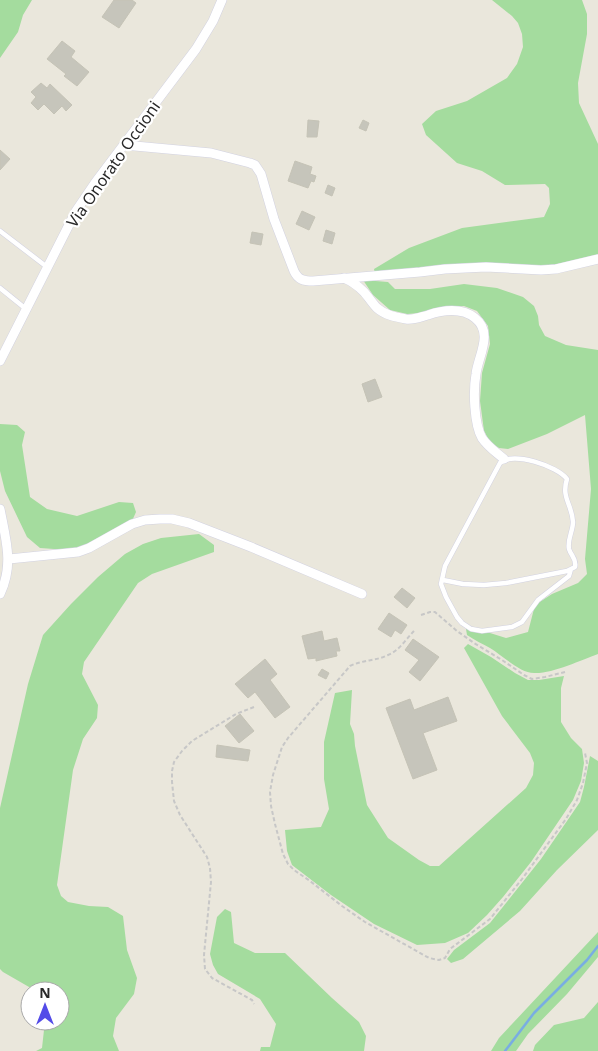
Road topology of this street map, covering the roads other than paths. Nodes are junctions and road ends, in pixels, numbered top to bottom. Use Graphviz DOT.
graph roads {
  1 [pos="222,0"];
  2 [pos="124,145"];
  3 [pos="0,231"];
  4 [pos="598,259"];
  5 [pos="47,267"];
  6 [pos="344,278"];
  7 [pos="0,288"];
  8 [pos="26,310"];
  9 [pos="0,360"];
  10 [pos="504,459"];
  11 [pos="0,509"];
  12 [pos="9,559"];
  13 [pos="571,570"];
  14 [pos="442,580"];
  15 [pos="0,594"];
  16 [pos="362,594"];
  1 -- 2 [label="street, Via Onorato Occioni"];
  2 -- 5 [label="street, Via Onorato Occioni"];
  2 -- 6 [label="street"];
  3 -- 5 [label="lane"];
  4 -- 6 [label="street"];
  5 -- 8 [label="street, Via Onorato Occioni"];
  6 -- 10 [label="street"];
  7 -- 8 [label="lane"];
  8 -- 9 [label="street, Via Onorato Occioni"];
  10 -- 13 [label="lane"];
  10 -- 14 [label="lane"];
  11 -- 12 [label="street"];
  12 -- 15 [label="street"];
  12 -- 16 [label="street"];
  13 -- 14 [label="lane"];
  13 -- 14 [label="lane"];
}
